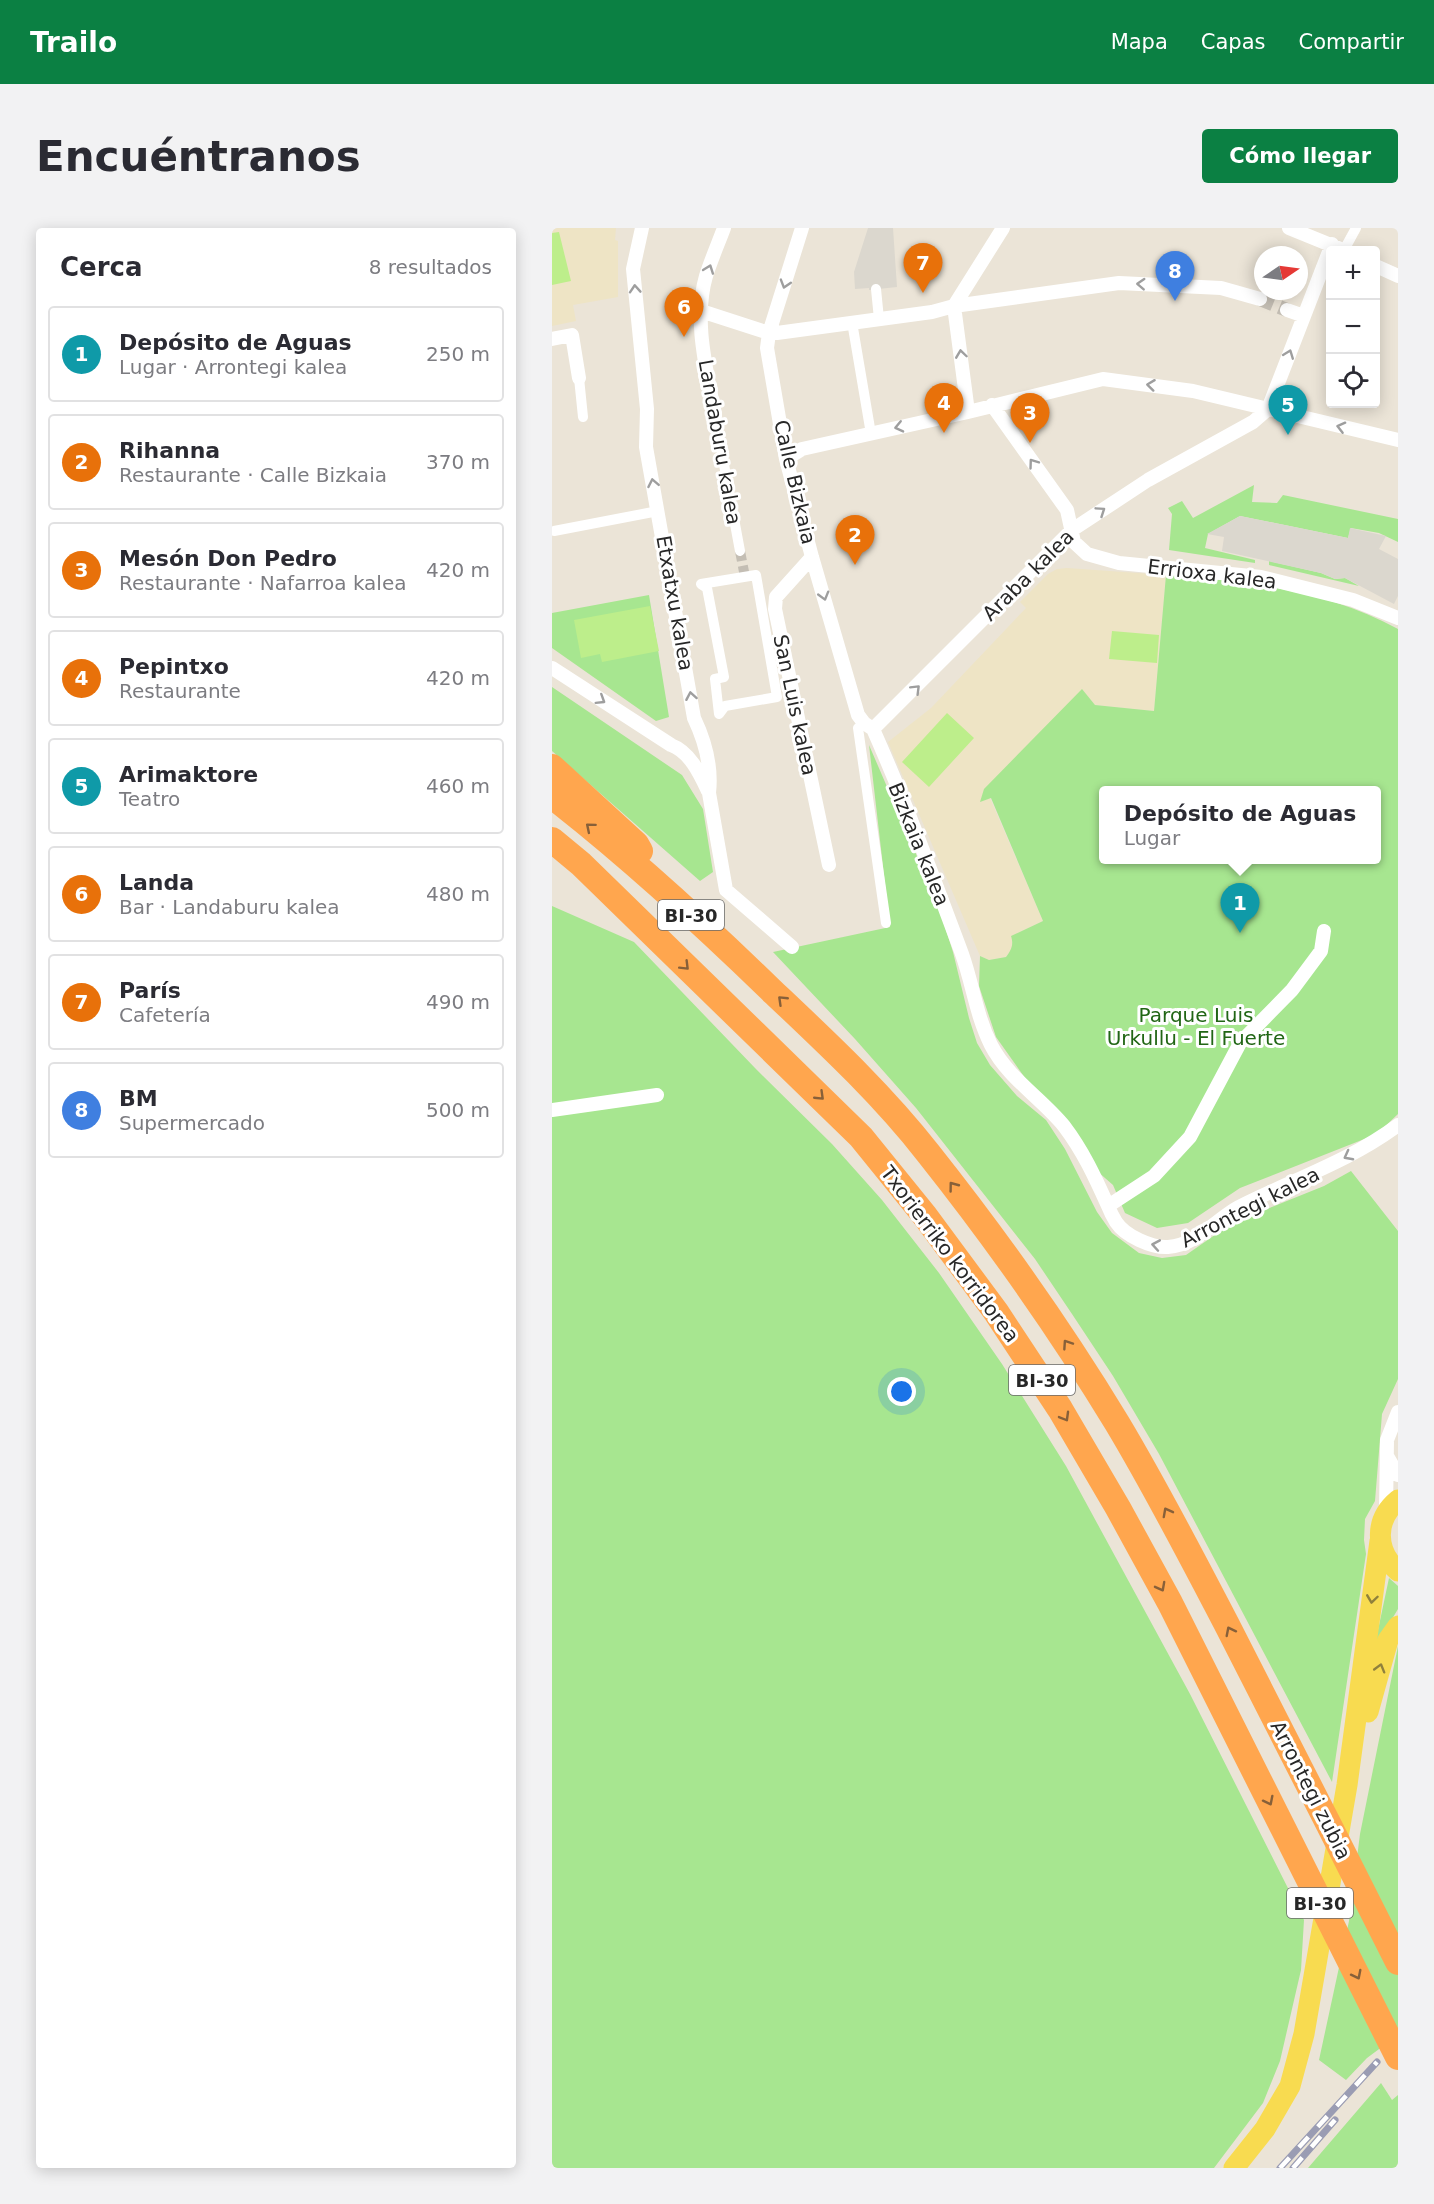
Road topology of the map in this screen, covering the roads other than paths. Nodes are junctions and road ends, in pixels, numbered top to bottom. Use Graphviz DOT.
graph roads {
  1 [pos="642,228"];
  2 [pos="724,228"];
  3 [pos="802,228"];
  4 [pos="1003,228"];
  5 [pos="1290,228"];
  6 [pos="1356,228"];
  7 [pos="1335,246"];
  8 [pos="1342,246"];
  9 [pos="1380,268"];
  10 [pos="1326,274"];
  11 [pos="1398,276"];
  12 [pos="876,290"];
  13 [pos="1254,297"];
  14 [pos="954,306"];
  15 [pos="1287,310"];
  16 [pos="701,311"];
  17 [pos="1304,316"];
  18 [pos="879,319"];
  19 [pos="852,322"];
  20 [pos="769,333"];
  21 [pos="552,339"];
  22 [pos="579,378"];
  23 [pos="1241,402"];
  24 [pos="992,405"];
  25 [pos="1268,409"];
  26 [pos="968,412"];
  27 [pos="715,416"];
  28 [pos="583,417"];
  29 [pos="1236,431"];
  30 [pos="871,434"];
  31 [pos="1398,440"];
  32 [pos="786,459"];
  33 [pos="658,511"];
  34 [pos="1072,530"];
  35 [pos="554,531"];
  36 [pos="740,551"];
  37 [pos="812,557"];
  38 [pos="756,575"];
  39 [pos="1398,618"];
  40 [pos="552,668"];
  41 [pos="694,718"];
  42 [pos="858,728"];
  43 [pos="873,729"];
  44 [pos="680,748"];
  45 [pos="552,767"];
  46 [pos="709,793"];
  47 [pos="552,796"];
  48 [pos="552,840"];
  49 [pos="552,862"];
  50 [pos="829,866"];
  51 [pos="661,888"];
  52 [pos="886,923"];
  53 [pos="644,925"];
  54 [pos="1324,931"];
  55 [pos="792,947"];
  56 [pos="964,958"];
  57 [pos="657,1095"];
  58 [pos="552,1110"];
  59 [pos="1398,1125"];
  60 [pos="1108,1206"];
  61 [pos="1398,1412"];
  62 [pos="1387,1456"];
  63 [pos="1398,1475"];
  64 [pos="1392,1506"];
  65 [pos="1380,1541"];
  66 [pos="1398,1571"];
  67 [pos="1398,1626"];
  68 [pos="1256,1681"];
  69 [pos="1347,1785"];
  70 [pos="1398,1962"];
  71 [pos="1398,2057"];
  72 [pos="1234,2168"];
  33 -- 1 [label="street, Etxatxu kalea, one-way"];
  16 -- 2 [label="street, Landaburu kalea, one-way"];
  3 -- 20 [label="street, Calle Bizkaia, one-way"];
  4 -- 14 [label="street"];
  5 -- 7 [label="street"];
  6 -- 8 [label="street"];
  9 -- 11 [label="street"];
  10 -- 17 [label="street"];
  12 -- 18 [label="street"];
  13 -- 14 [label="street, one-way"];
  14 -- 18 [label="street"];
  26 -- 14 [label="street, one-way"];
  15 -- 17 [label="street"];
  16 -- 20 [label="street"];
  16 -- 27 [label="street, Landaburu kalea"];
  25 -- 17 [label="street, one-way"];
  18 -- 19 [label="street"];
  19 -- 20 [label="street"];
  19 -- 30 [label="street"];
  20 -- 32 [label="street, Calle Bizkaia"];
  21 -- 22 [label="street"];
  22 -- 28 [label="street"];
  23 -- 24 [label="street, one-way"];
  23 -- 25 [label="street"];
  23 -- 29 [label="street"];
  24 -- 26 [label="street"];
  34 -- 24 [label="street, Errioxa kalea, one-way"];
  25 -- 29 [label="street, Araba kalea"];
  31 -- 25 [label="street, one-way"];
  26 -- 30 [label="street, one-way"];
  27 -- 36 [label="street, Landaburu kalea"];
  34 -- 29 [label="street, Araba kalea, one-way"];
  30 -- 32 [label="street"];
  32 -- 37 [label="street, Calle Bizkaia"];
  33 -- 35 [label="street"];
  41 -- 33 [label="street, Etxatxu kalea, one-way"];
  34 -- 39 [label="street, Errioxa kalea"];
  43 -- 34 [label="street, Araba kalea, one-way"];
  37 -- 43 [label="street, Calle Bizkaia, one-way"];
  37 -- 50 [label="street, San Luis kalea"];
  38 -- 38 [label="street"];
  40 -- 44 [label="street, one-way"];
  41 -- 44 [label="street"];
  41 -- 46 [label="street, Etxatxu kalea"];
  42 -- 52 [label="street, Bizkaia kalea"];
  43 -- 56 [label="street, Bizkaia kalea"];
  44 -- 46 [label="street"];
  45 -- 51 [label="highway"];
  46 -- 55 [label="street, Etxatxu kalea"];
  51 -- 47 [label="highway, Txorierriko korridorea / BI-30, one-way"];
  48 -- 53 [label="highway, Txorierriko korridorea / BI-30"];
  49 -- 53 [label="highway"];
  68 -- 51 [label="highway, Txorierriko korridorea / BI-30, one-way"];
  53 -- 71 [label="highway, Txorierriko korridorea / BI-30, one-way"];
  54 -- 60 [label="street"];
  56 -- 60 [label="street, Arrontegi kalea"];
  57 -- 58 [label="street"];
  59 -- 60 [label="street, Arrontegi kalea, one-way"];
  61 -- 62 [label="street"];
  62 -- 63 [label="street"];
  62 -- 64 [label="street"];
  64 -- 65 [label="main road"];
  65 -- 66 [label="main road"];
  65 -- 69 [label="main road, one-way"];
  69 -- 67 [label="main road, one-way"];
  68 -- 70 [label="highway, Arrontegi zubia / BI-30"];
  69 -- 72 [label="main road"];
}
